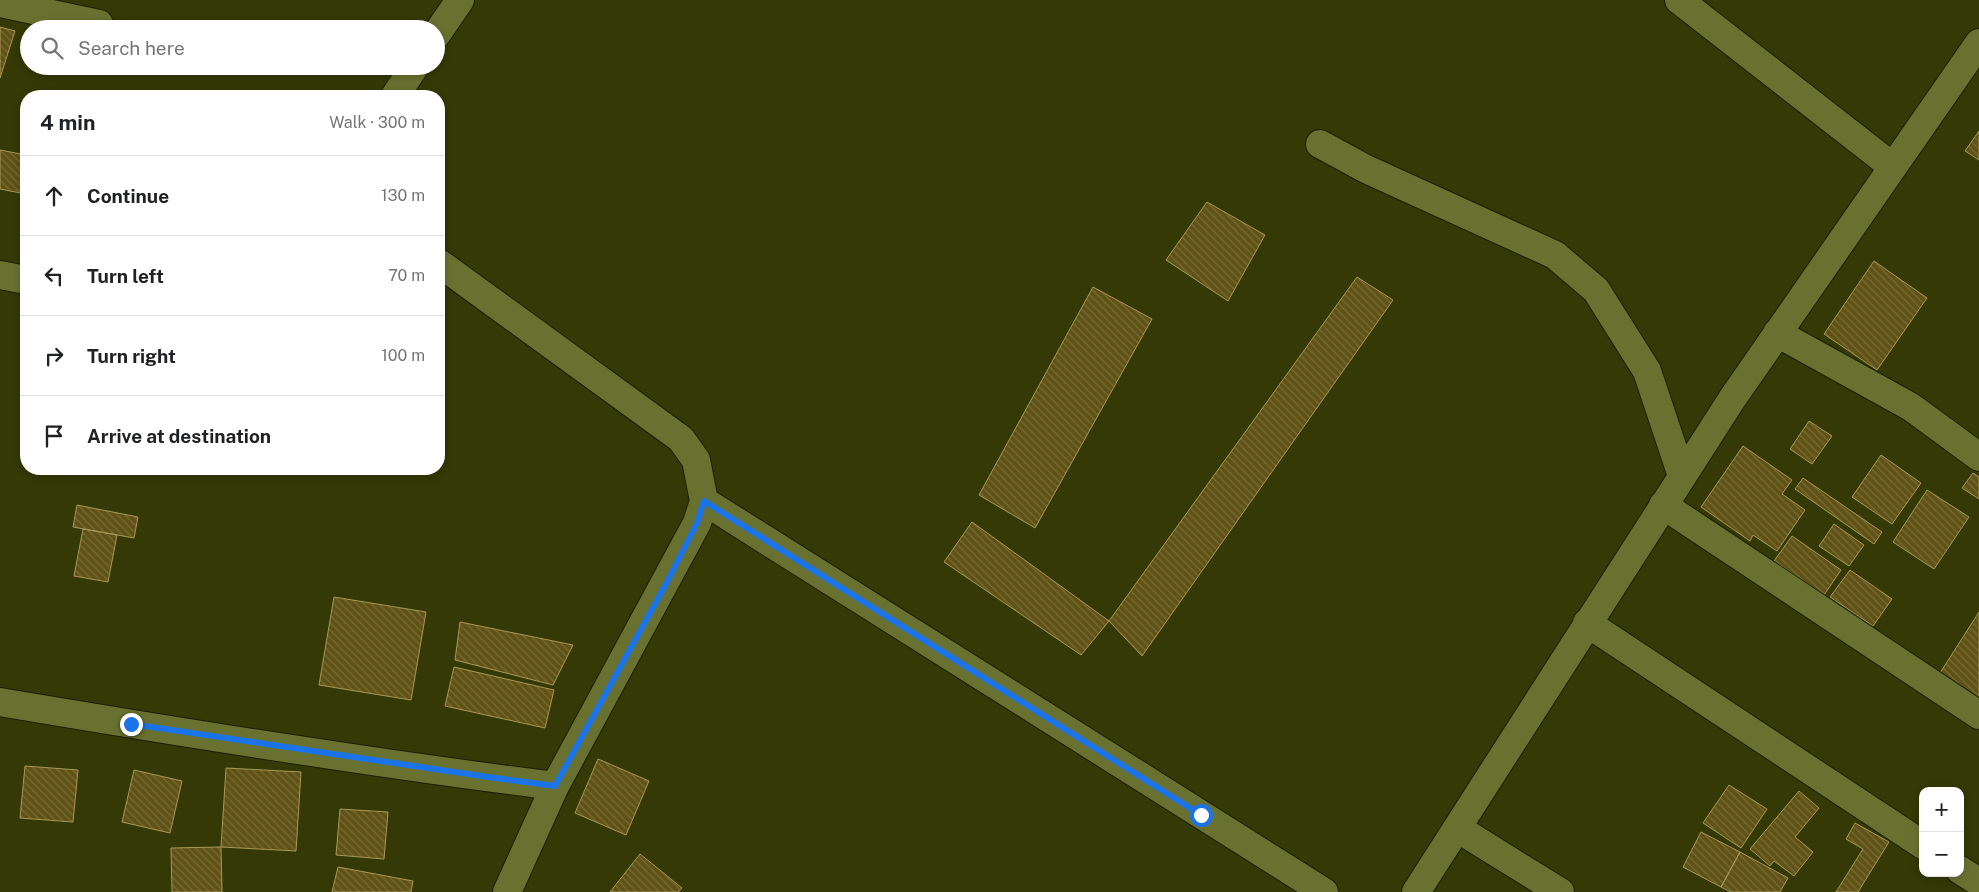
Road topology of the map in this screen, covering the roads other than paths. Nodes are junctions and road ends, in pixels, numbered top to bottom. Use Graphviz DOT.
graph roads {
  1 [pos="460,0"];
  2 [pos="1679,0"];
  3 [pos="0,3"];
  4 [pos="80,20"];
  5 [pos="445,22"];
  6 [pos="1979,43"];
  7 [pos="409,75"];
  8 [pos="399,90"];
  9 [pos="1320,144"];
  10 [pos="1893,167"];
  11 [pos="445,267"];
  12 [pos="0,275"];
  13 [pos="20,279"];
  14 [pos="1777,333"];
  15 [pos="1979,457"];
  16 [pos="1682,476"];
  17 [pos="704,501"];
  18 [pos="1663,505"];
  19 [pos="1587,623"];
  20 [pos="0,702"];
  21 [pos="1979,715"];
  22 [pos="555,786"];
  23 [pos="1456,828"];
  24 [pos="1919,842"];
  25 [pos="1964,873"];
  26 [pos="1979,882"];
  27 [pos="507,892"];
  28 [pos="1324,892"];
  29 [pos="1416,892"];
  30 [pos="1560,892"];
  1 -- 5 [label="street"];
  2 -- 10 [label="street"];
  3 -- 4 [label="street"];
  6 -- 10 [label="street"];
  7 -- 8 [label="street"];
  9 -- 16 [label="street"];
  10 -- 14 [label="street"];
  11 -- 17 [label="street"];
  12 -- 13 [label="street"];
  14 -- 15 [label="street"];
  14 -- 16 [label="street"];
  16 -- 18 [label="street"];
  17 -- 22 [label="street"];
  17 -- 28 [label="street"];
  18 -- 19 [label="street"];
  18 -- 21 [label="street"];
  19 -- 23 [label="street"];
  19 -- 24 [label="street"];
  20 -- 22 [label="street"];
  22 -- 27 [label="street"];
  23 -- 29 [label="street"];
  23 -- 30 [label="street"];
  25 -- 26 [label="street"];
}
